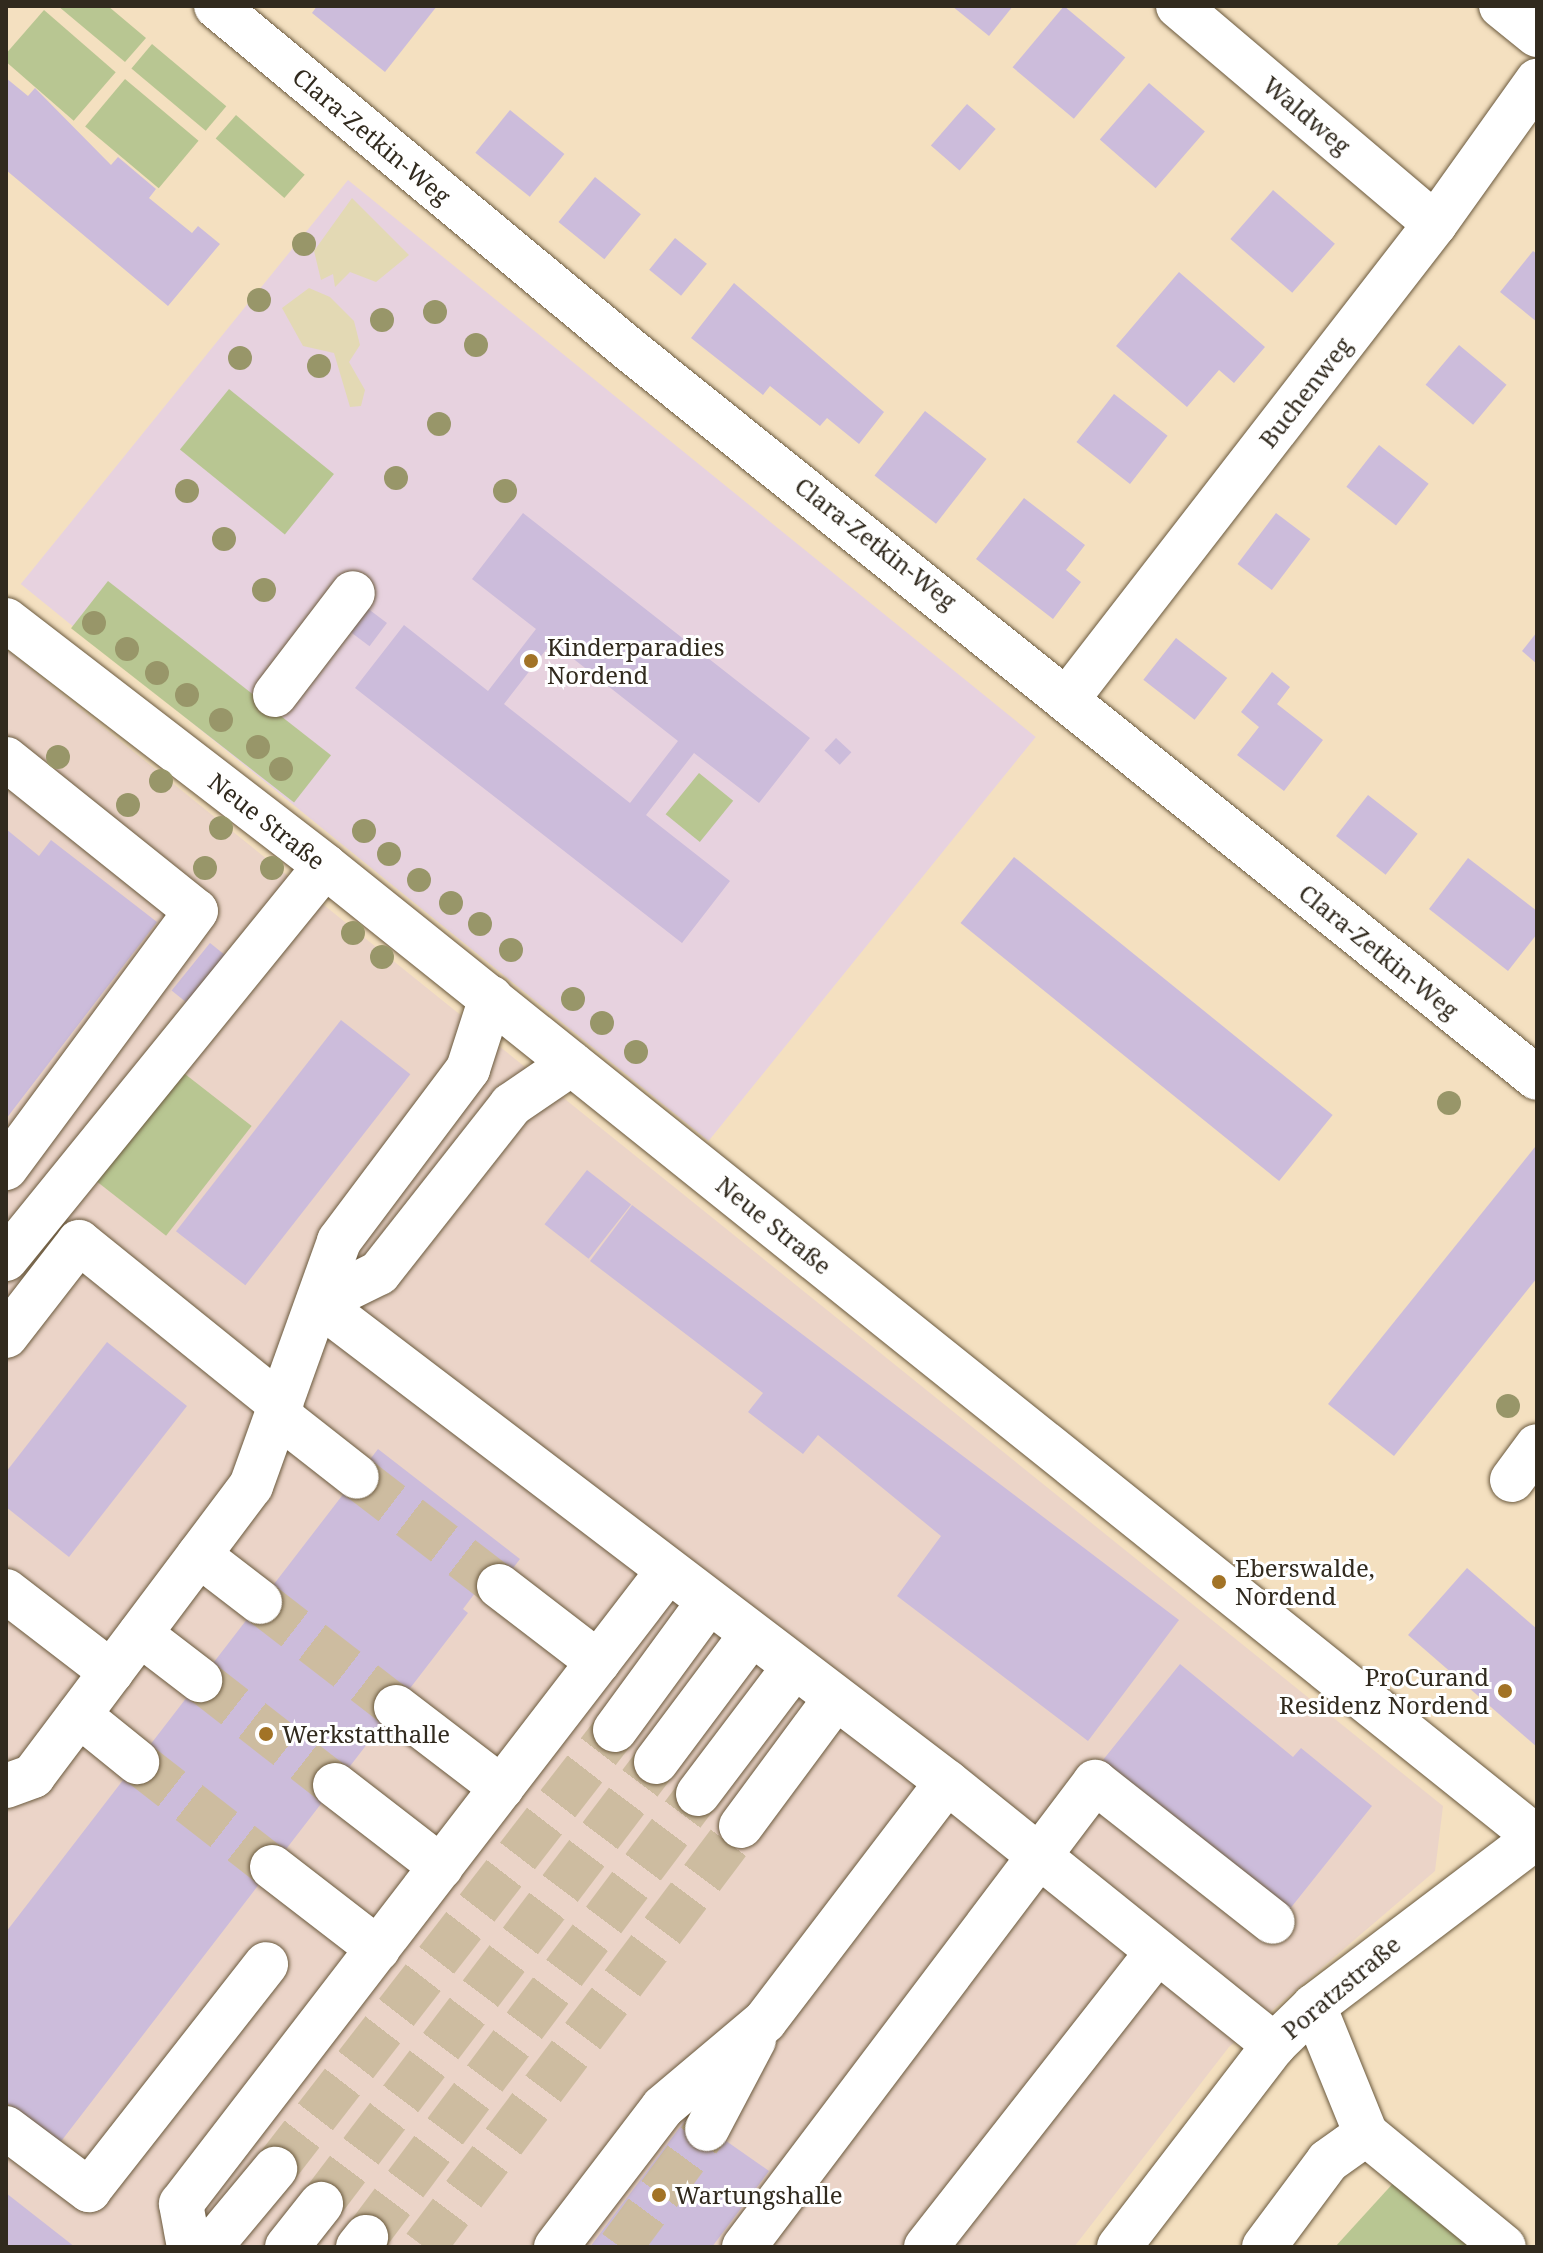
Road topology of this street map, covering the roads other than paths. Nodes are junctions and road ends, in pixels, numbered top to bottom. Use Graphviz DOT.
graph roads {
  1 [pos="216,6"];
  2 [pos="1178,6"];
  3 [pos="1501,6"];
  4 [pos="1537,35"];
  5 [pos="1537,81"];
  6 [pos="1435,224"];
  7 [pos="353,593"];
  8 [pos="6,620"];
  9 [pos="275,695"];
  10 [pos="1068,698"];
  11 [pos="6,759"];
  12 [pos="325,866"];
  13 [pos="491,998"];
  14 [pos="571,1064"];
  15 [pos="1537,1078"];
  16 [pos="44,1116"];
  17 [pos="6,1168"];
  18 [pos="74,1179"];
  19 [pos="6,1259"];
  20 [pos="318,1303"];
  21 [pos="6,1336"];
  22 [pos="280,1410"];
  23 [pos="1537,1446"];
  24 [pos="357,1477"];
  25 [pos="1512,1480"];
  26 [pos="199,1555"];
  27 [pos="668,1571"];
  28 [pos="499,1586"];
  29 [pos="6,1591"];
  30 [pos="260,1602"];
  31 [pos="708,1603"];
  32 [pos="140,1634"];
  33 [pos="751,1635"];
  34 [pos="598,1662"];
  35 [pos="794,1667"];
  36 [pos="111,1672"];
  37 [pos="200,1680"];
  38 [pos="835,1699"];
  39 [pos="396,1707"];
  40 [pos="79,1715"];
  41 [pos="615,1730"];
  42 [pos="137,1762"];
  43 [pos="656,1762"];
  44 [pos="947,1782"];
  45 [pos="335,1785"];
  46 [pos="6,1786"];
  47 [pos="502,1788"];
  48 [pos="698,1794"];
  49 [pos="741,1826"];
  50 [pos="1536,1837"];
  51 [pos="1036,1857"];
  52 [pos="272,1867"];
  53 [pos="441,1867"];
  54 [pos="1273,1922"];
  55 [pos="378,1949"];
  56 [pos="1155,1955"];
  57 [pos="266,1964"];
  58 [pos="1314,2006"];
  59 [pos="765,2021"];
  60 [pos="1274,2045"];
  61 [pos="6,2128"];
  62 [pos="707,2129"];
  63 [pos="1366,2134"];
  64 [pos="275,2169"];
  65 [pos="321,2204"];
  66 [pos="189,2247"];
  67 [pos="210,2247"];
  68 [pos="287,2247"];
  69 [pos="556,2247"];
  70 [pos="744,2247"];
  71 [pos="926,2247"];
  72 [pos="1119,2247"];
  73 [pos="1264,2247"];
  74 [pos="1504,2247"];
  1 -- 10 [label="street, Clara-Zetkin-Weg"];
  2 -- 6 [label="street, Waldweg"];
  3 -- 4 [label="street"];
  5 -- 6 [label="street, Buchenweg"];
  6 -- 10 [label="street, Buchenweg"];
  7 -- 9 [label="street"];
  8 -- 12 [label="street, Neue Straße"];
  10 -- 15 [label="street, Clara-Zetkin-Weg"];
  11 -- 16 [label="street"];
  12 -- 13 [label="street, Neue Straße"];
  12 -- 18 [label="street"];
  13 -- 14 [label="street, Neue Straße"];
  13 -- 20 [label="street"];
  14 -- 20 [label="street"];
  14 -- 50 [label="street, Neue Straße"];
  16 -- 17 [label="street"];
  16 -- 18 [label="street"];
  18 -- 19 [label="street"];
  20 -- 22 [label="street"];
  20 -- 27 [label="street"];
  21 -- 22 [label="street"];
  22 -- 24 [label="street"];
  22 -- 26 [label="street"];
  23 -- 25 [label="street"];
  26 -- 30 [label="street"];
  26 -- 32 [label="street"];
  27 -- 31 [label="street"];
  27 -- 34 [label="street"];
  28 -- 34 [label="street"];
  29 -- 36 [label="street"];
  31 -- 33 [label="street"];
  31 -- 41 [label="street"];
  32 -- 36 [label="street"];
  32 -- 37 [label="street"];
  33 -- 35 [label="street"];
  33 -- 43 [label="street"];
  34 -- 47 [label="street"];
  35 -- 38 [label="street"];
  35 -- 48 [label="street"];
  36 -- 40 [label="street"];
  38 -- 44 [label="street"];
  38 -- 49 [label="street"];
  39 -- 47 [label="street"];
  40 -- 42 [label="street"];
  40 -- 46 [label="street"];
  44 -- 51 [label="street"];
  44 -- 59 [label="street"];
  45 -- 53 [label="street"];
  47 -- 53 [label="street"];
  50 -- 58 [label="street, Poratzstraße"];
  51 -- 54 [label="street"];
  51 -- 56 [label="street"];
  51 -- 70 [label="street"];
  52 -- 55 [label="street"];
  53 -- 55 [label="street"];
  55 -- 66 [label="street"];
  56 -- 60 [label="street"];
  56 -- 71 [label="street"];
  57 -- 61 [label="street"];
  58 -- 60 [label="street, Poratzstraße"];
  58 -- 63 [label="street"];
  59 -- 62 [label="street"];
  59 -- 69 [label="street"];
  60 -- 72 [label="street, Poratzstraße"];
  63 -- 73 [label="street"];
  63 -- 74 [label="street"];
  64 -- 67 [label="street"];
  65 -- 68 [label="street"];
}
